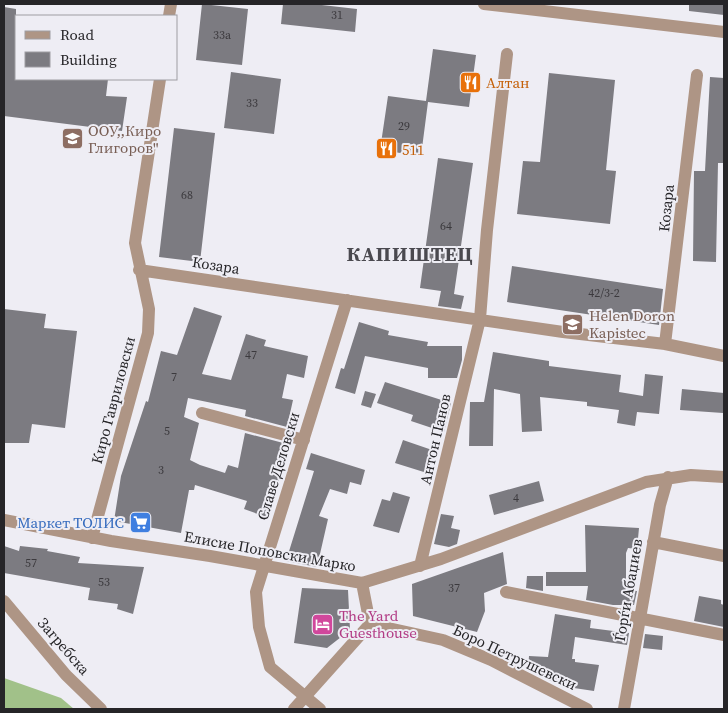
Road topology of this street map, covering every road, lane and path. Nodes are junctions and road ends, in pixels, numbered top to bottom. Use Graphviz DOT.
graph roads {
  1 [pos="484,4"];
  2 [pos="520,6"];
  3 [pos="724,32"];
  4 [pos="507,54"];
  5 [pos="697,75"];
  6 [pos="160,80"];
  7 [pos="139,270"];
  8 [pos="347,300"];
  9 [pos="480,319"];
  10 [pos="665,344"];
  11 [pos="724,356"];
  12 [pos="202,413"];
  13 [pos="304,440"];
  14 [pos="668,477"];
  15 [pos="724,477"];
  16 [pos="4,520"];
  17 [pos="92,538"];
  18 [pos="653,542"];
  19 [pos="724,556"];
  20 [pos="264,566"];
  21 [pos="420,566"];
  22 [pos="362,583"];
  23 [pos="506,592"];
  24 [pos="4,601"];
  25 [pos="640,619"];
  26 [pos="370,624"];
  27 [pos="724,635"];
  28 [pos="306,696"];
  29 [pos="101,709"];
  30 [pos="294,709"];
  31 [pos="320,709"];
  32 [pos="587,709"];
  33 [pos="624,709"];
  1 -- 2 [label="street"];
  2 -- 3 [label="street"];
  4 -- 9 [label="street"];
  5 -- 10 [label="street, Козара"];
  6 -- 7 [label="street"];
  7 -- 8 [label="street, Козара"];
  7 -- 17 [label="street, Киро Гавриловски"];
  8 -- 9 [label="street, Козара"];
  8 -- 13 [label="street, Славе Деловски"];
  9 -- 10 [label="street, Козара"];
  9 -- 21 [label="street, Антон Панов"];
  10 -- 11 [label="street, Козара"];
  12 -- 13 [label="street"];
  13 -- 20 [label="street, Славе Деловски"];
  14 -- 15 [label="street, Елисие Поповски Марко"];
  14 -- 18 [label="street, Ѓорѓи Абаџиев"];
  14 -- 21 [label="street, Елисие Поповски Марко"];
  16 -- 17 [label="street, Елисие Поповски Марко"];
  17 -- 20 [label="street, Елисие Поповски Марко"];
  18 -- 19 [label="street"];
  18 -- 25 [label="street, Ѓорѓи Абаџиев"];
  20 -- 22 [label="street, Елисие Поповски Марко"];
  20 -- 28 [label="street, Славе Деловски"];
  21 -- 22 [label="street, Елисие Поповски Марко"];
  22 -- 26 [label="street"];
  23 -- 25 [label="street"];
  24 -- 29 [label="street, Загребска"];
  25 -- 27 [label="street"];
  25 -- 33 [label="street, Ѓорѓи Абаџиев"];
  26 -- 28 [label="street"];
  26 -- 32 [label="street, Боро Петрушевски"];
  28 -- 30 [label="street"];
  28 -- 31 [label="street, Славе Деловски"];
}
